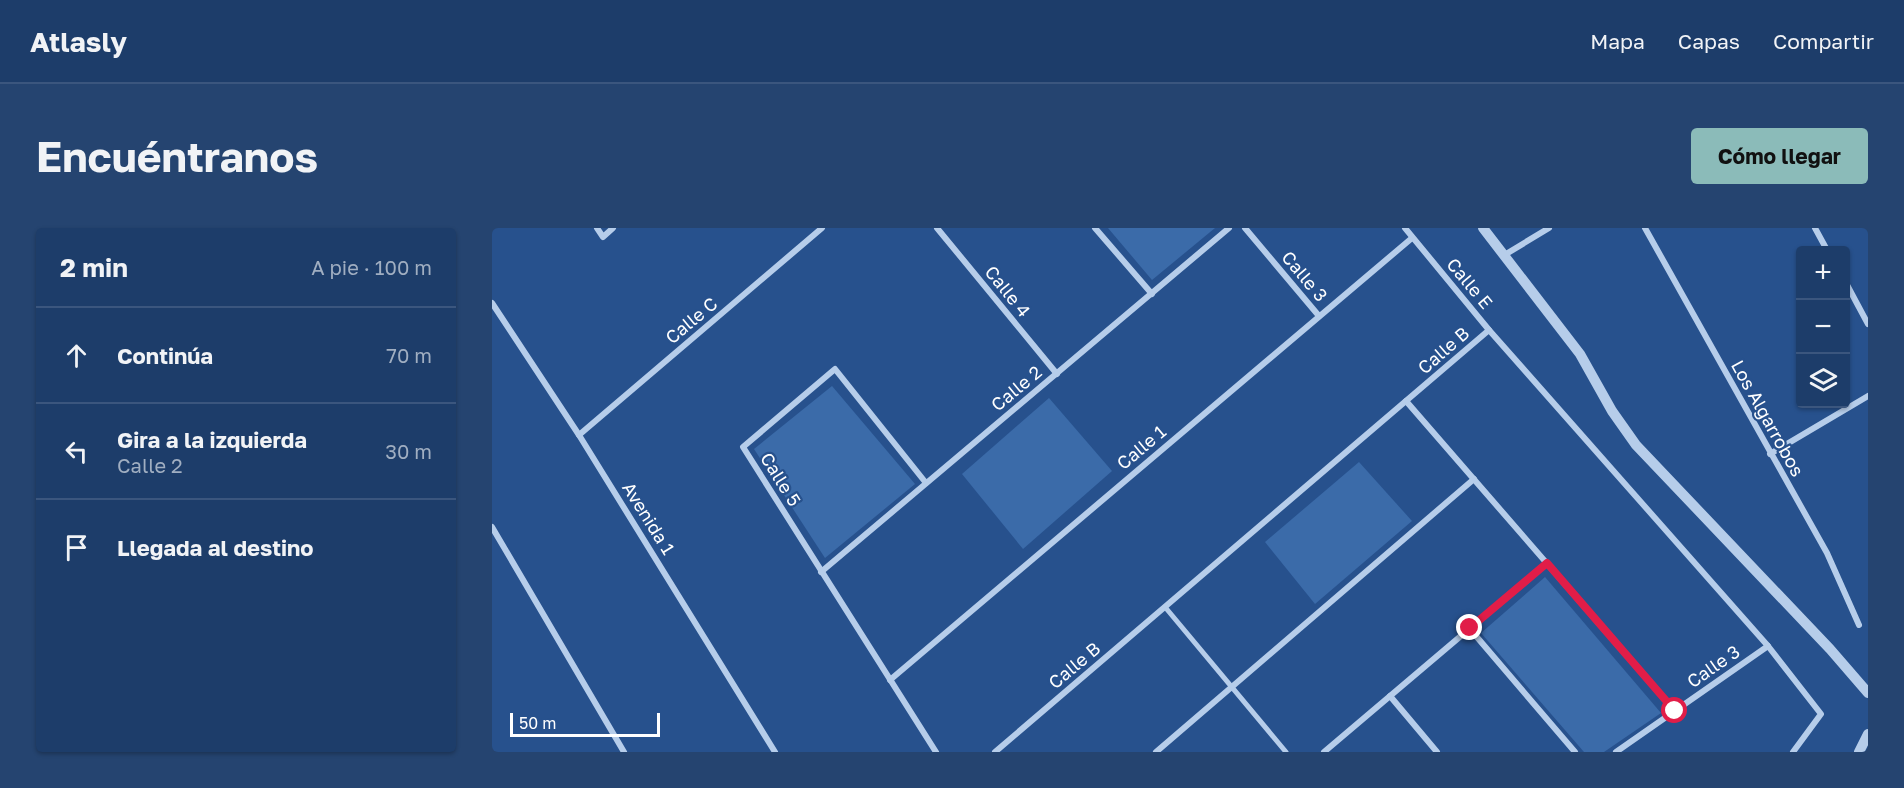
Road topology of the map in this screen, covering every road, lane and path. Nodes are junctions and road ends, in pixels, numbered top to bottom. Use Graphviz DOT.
graph roads {
  1 [pos="597,228"];
  2 [pos="613,228"];
  3 [pos="822,228"];
  4 [pos="937,228"];
  5 [pos="1095,228"];
  6 [pos="1229,228"];
  7 [pos="1245,228"];
  8 [pos="1405,228"];
  9 [pos="1483,228"];
  10 [pos="1549,228"];
  11 [pos="1645,228"];
  12 [pos="1815,228"];
  13 [pos="1412,237"];
  14 [pos="1825,246"];
  15 [pos="1506,254"];
  16 [pos="1850,292"];
  17 [pos="1152,294"];
  18 [pos="492,303"];
  19 [pos="1319,316"];
  20 [pos="1868,324"];
  21 [pos="1490,330"];
  22 [pos="1057,374"];
  23 [pos="1868,396"];
  24 [pos="1406,401"];
  25 [pos="579,435"];
  26 [pos="1770,454"];
  27 [pos="1474,479"];
  28 [pos="926,483"];
  29 [pos="492,527"];
  30 [pos="1547,563"];
  31 [pos="821,572"];
  32 [pos="1165,607"];
  33 [pos="1859,625"];
  34 [pos="1470,628"];
  35 [pos="1768,646"];
  36 [pos="890,680"];
  37 [pos="1232,687"];
  38 [pos="1868,693"];
  39 [pos="1390,696"];
  40 [pos="1675,711"];
  41 [pos="1868,734"];
  42 [pos="624,752"];
  43 [pos="775,752"];
  44 [pos="936,752"];
  45 [pos="994,752"];
  46 [pos="1156,752"];
  47 [pos="1286,752"];
  48 [pos="1324,752"];
  49 [pos="1437,752"];
  50 [pos="1575,752"];
  51 [pos="1616,752"];
  52 [pos="1793,752"];
  53 [pos="1859,752"];
  1 -- 2 [label="street"];
  3 -- 25 [label="street, Calle C"];
  4 -- 22 [label="street, Calle 4"];
  5 -- 17 [label="street"];
  6 -- 17 [label="street, Calle 2"];
  7 -- 19 [label="street, Calle 3"];
  8 -- 13 [label="street, Calle E"];
  9 -- 15 [label="street"];
  10 -- 15 [label="street"];
  11 -- 26 [label="street, Los Algarrobos"];
  12 -- 14 [label="street"];
  13 -- 19 [label="street, Calle 1"];
  13 -- 21 [label="street, Calle E"];
  15 -- 38 [label="street"];
  16 -- 20 [label="street"];
  17 -- 22 [label="street, Calle 2"];
  18 -- 25 [label="street, Avenida 1"];
  19 -- 36 [label="street, Calle 1"];
  21 -- 24 [label="street, Calle B"];
  21 -- 35 [label="street, Calle B"];
  22 -- 28 [label="street, Calle 2"];
  23 -- 26 [label="street"];
  24 -- 27 [label="street"];
  24 -- 32 [label="street, Calle B"];
  25 -- 43 [label="street, Avenida 1"];
  26 -- 33 [label="street, Los Algarrobos"];
  27 -- 30 [label="street"];
  27 -- 37 [label="street"];
  28 -- 31 [label="street, Calle 2"];
  28 -- 31 [label="street, Calle 5"];
  29 -- 42 [label="street"];
  30 -- 34 [label="street"];
  30 -- 40 [label="street"];
  31 -- 36 [label="street, Calle 5"];
  32 -- 37 [label="street"];
  32 -- 45 [label="street, Calle B"];
  34 -- 39 [label="street"];
  34 -- 50 [label="street"];
  35 -- 40 [label="street, Calle 3"];
  35 -- 52 [label="street, Calle B"];
  36 -- 44 [label="street, Calle 5"];
  37 -- 46 [label="street"];
  37 -- 47 [label="street"];
  39 -- 48 [label="street"];
  39 -- 49 [label="street"];
  40 -- 51 [label="street, Calle 3"];
  41 -- 53 [label="street"];
}
